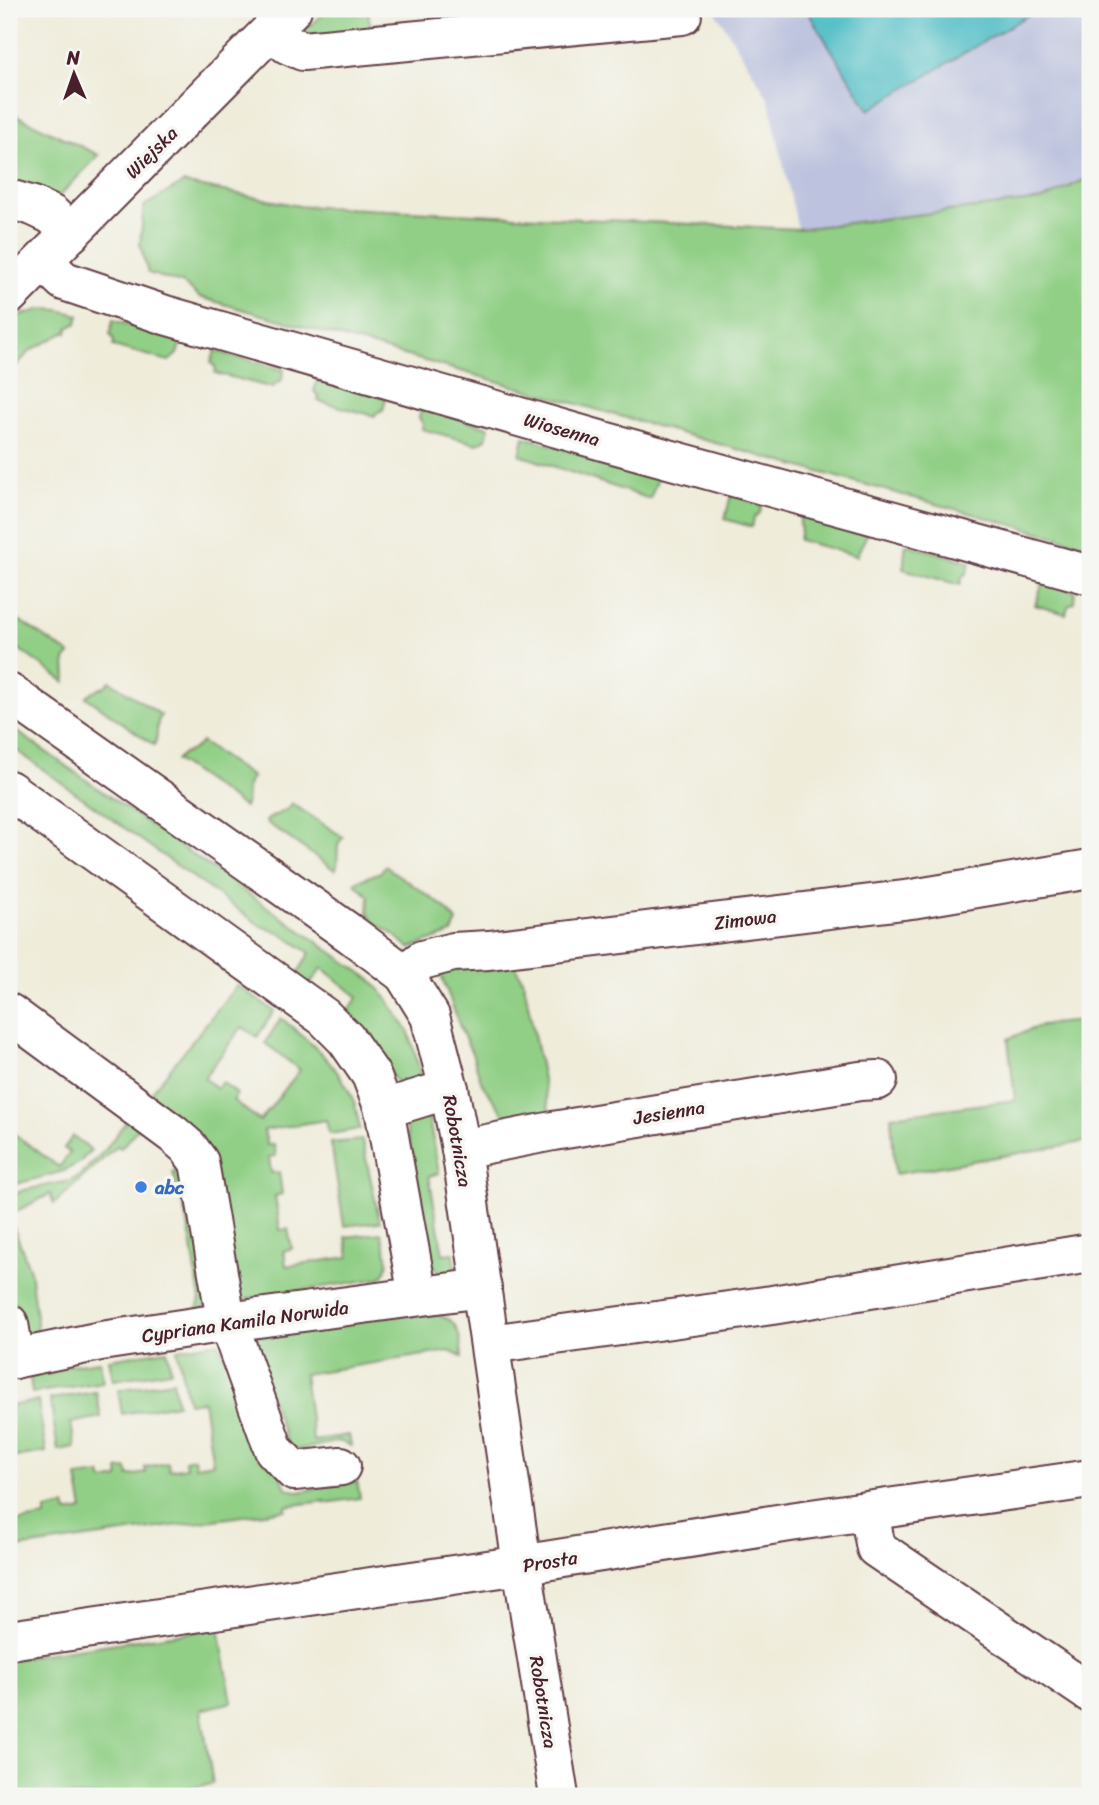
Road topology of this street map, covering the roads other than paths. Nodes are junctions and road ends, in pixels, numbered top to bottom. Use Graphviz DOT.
graph roads {
  1 [pos="682,15"];
  2 [pos="283,19"];
  3 [pos="9,199"];
  4 [pos="71,233"];
  5 [pos="43,261"];
  6 [pos="9,295"];
  7 [pos="1090,575"];
  8 [pos="9,694"];
  9 [pos="9,790"];
  10 [pos="1090,869"];
  11 [pos="404,974"];
  12 [pos="9,1013"];
  13 [pos="878,1080"];
  14 [pos="449,1089"];
  15 [pos="384,1109"];
  16 [pos="461,1149"];
  17 [pos="1090,1253"];
  18 [pos="482,1289"];
  19 [pos="418,1296"];
  20 [pos="228,1322"];
  21 [pos="490,1344"];
  22 [pos="11,1348"];
  23 [pos="341,1466"];
  24 [pos="1090,1479"];
  25 [pos="869,1512"];
  26 [pos="522,1565"];
  27 [pos="9,1640"];
  28 [pos="1090,1693"];
  29 [pos="559,1796"];
  1 -- 2 [label="street"];
  2 -- 4 [label="street, Wiejska"];
  3 -- 4 [label="street"];
  4 -- 5 [label="street, Wiejska"];
  5 -- 6 [label="street, Wiejska"];
  5 -- 7 [label="street, Wiosenna"];
  8 -- 11 [label="street, Robotnicza"];
  9 -- 15 [label="street"];
  10 -- 11 [label="street, Zimowa"];
  11 -- 14 [label="street, Robotnicza"];
  12 -- 20 [label="street"];
  13 -- 16 [label="street, Jesienna"];
  14 -- 15 [label="street"];
  14 -- 16 [label="street, Robotnicza"];
  15 -- 19 [label="street"];
  16 -- 18 [label="street, Robotnicza"];
  17 -- 21 [label="street"];
  18 -- 19 [label="street, Cypriana Kamila Norwida"];
  18 -- 21 [label="street, Robotnicza"];
  19 -- 20 [label="street, Cypriana Kamila Norwida"];
  20 -- 22 [label="street, Cypriana Kamila Norwida"];
  20 -- 23 [label="street"];
  21 -- 26 [label="street, Robotnicza"];
  24 -- 25 [label="street, Prosta"];
  25 -- 26 [label="street, Prosta"];
  25 -- 28 [label="street"];
  26 -- 27 [label="street, Prosta"];
  26 -- 29 [label="street, Robotnicza"];
}
